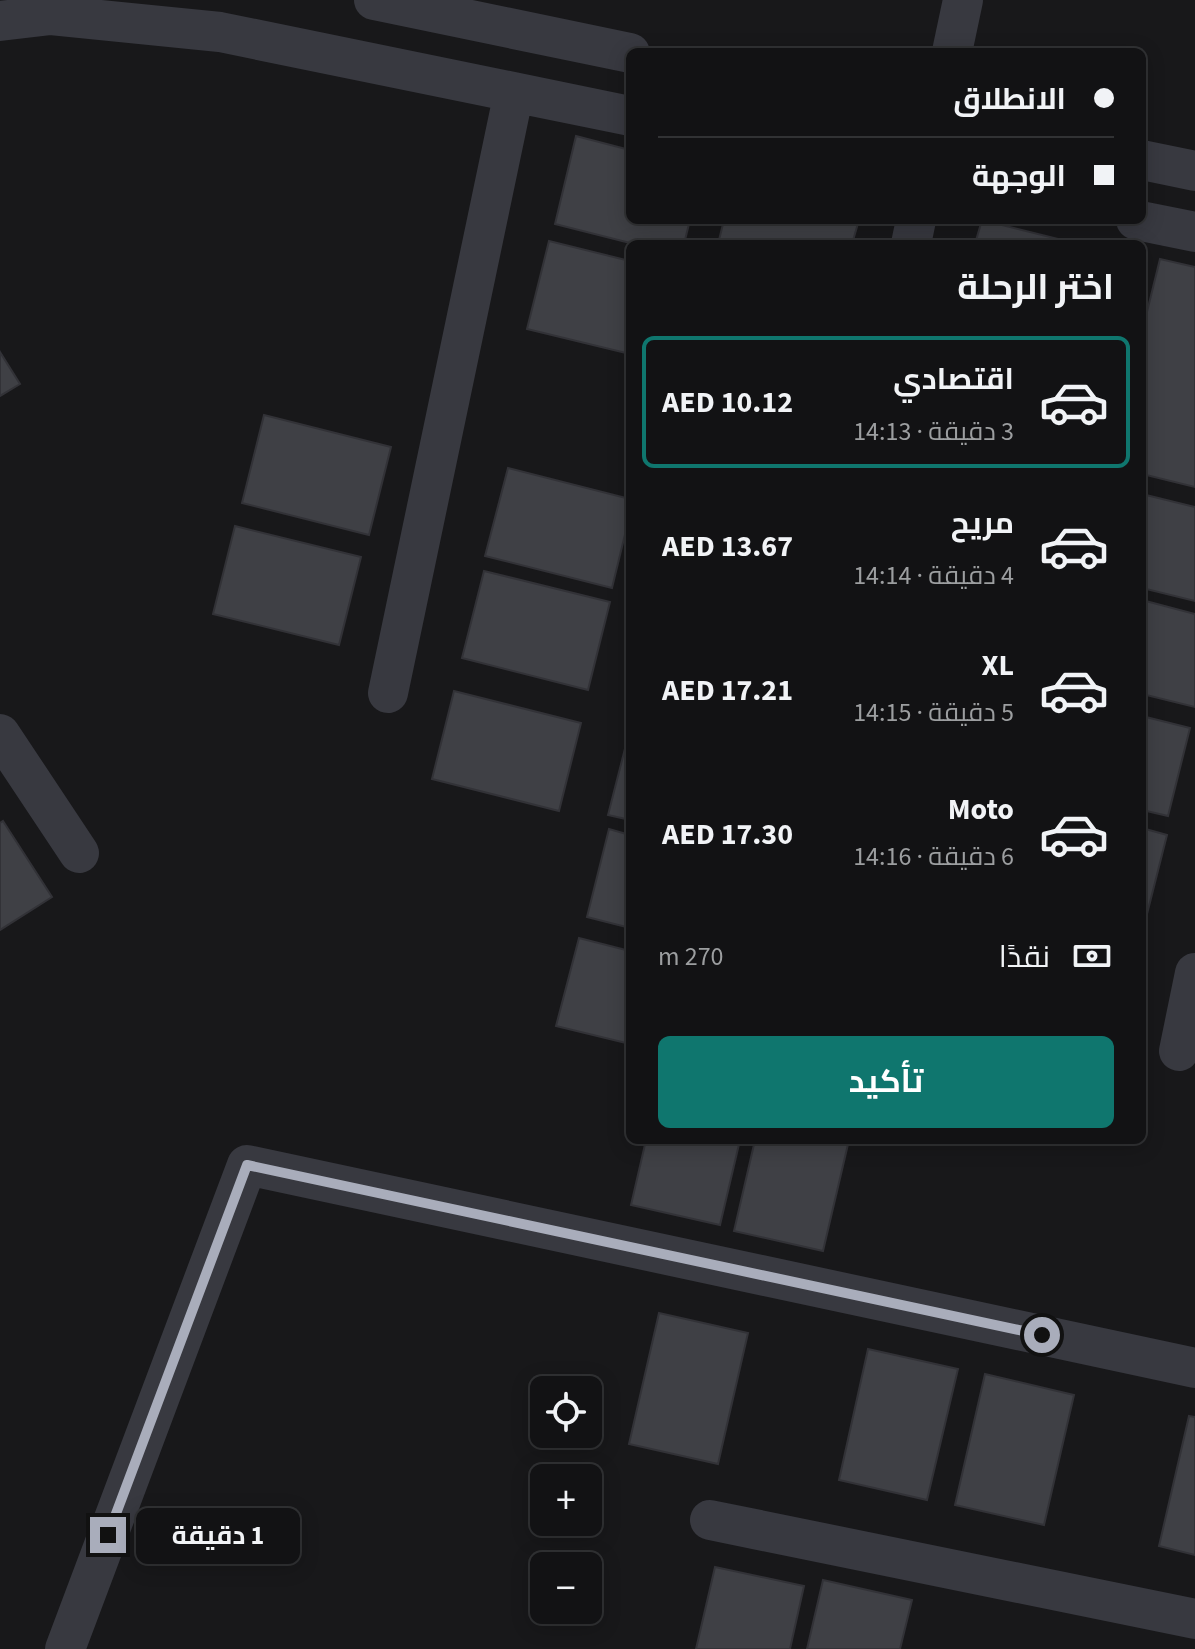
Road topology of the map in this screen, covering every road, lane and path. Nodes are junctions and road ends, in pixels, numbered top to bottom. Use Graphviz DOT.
graph roads {
  1 [pos="374,0"];
  2 [pos="963,0"];
  3 [pos="530,16"];
  4 [pos="0,21"];
  5 [pos="953,48"];
  6 [pos="626,52"];
  7 [pos="514,92"];
  8 [pos="626,115"];
  9 [pos="1146,161"];
  10 [pos="1195,171"];
  11 [pos="1146,222"];
  12 [pos="1195,232"];
  13 [pos="388,693"];
  14 [pos="0,734"];
  15 [pos="79,853"];
  16 [pos="1195,973"];
  17 [pos="1179,1051"];
  18 [pos="1195,1368"];
  19 [pos="710,1520"];
  20 [pos="1195,1619"];
  21 [pos="65,1649"];
  1 -- 3 [label="street"];
  2 -- 5 [label="street"];
  3 -- 6 [label="street"];
  4 -- 7 [label="street"];
  7 -- 8 [label="street"];
  7 -- 13 [label="street"];
  9 -- 10 [label="street"];
  11 -- 12 [label="street"];
  14 -- 15 [label="street"];
  16 -- 17 [label="street"];
  18 -- 21 [label="street"];
  19 -- 20 [label="street"];
}
